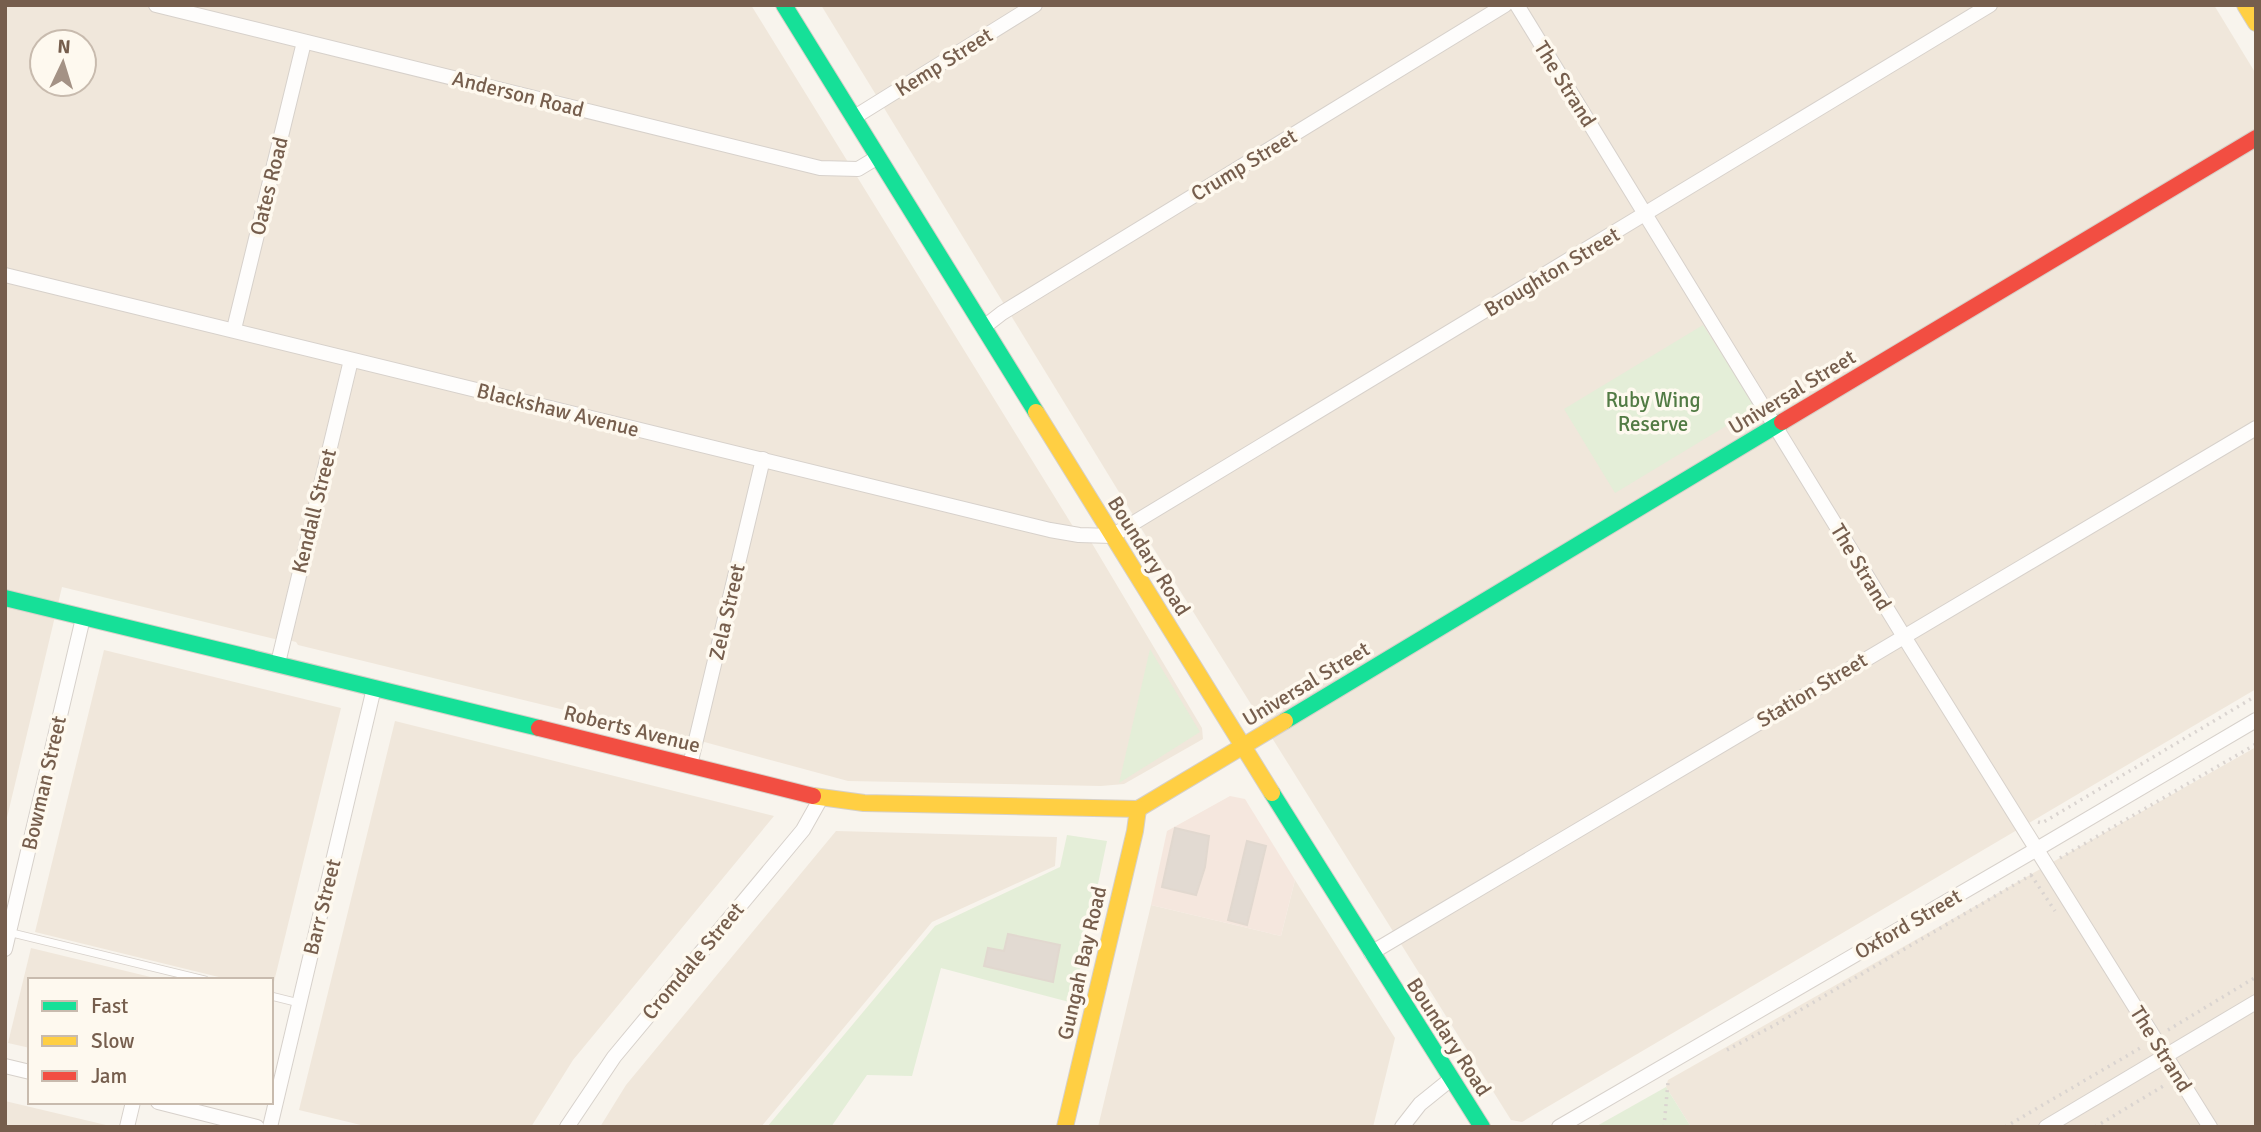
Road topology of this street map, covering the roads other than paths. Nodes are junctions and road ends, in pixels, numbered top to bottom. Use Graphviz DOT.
graph roads {
  1 [pos="156,5"];
  2 [pos="784,5"];
  3 [pos="1035,5"];
  4 [pos="1505,5"];
  5 [pos="1517,5"];
  6 [pos="1990,5"];
  7 [pos="2245,5"];
  8 [pos="2256,23"];
  9 [pos="304,42"];
  10 [pos="853,118"];
  11 [pos="2256,138"];
  12 [pos="878,157"];
  13 [pos="1646,215"];
  14 [pos="5,275"];
  15 [pos="984,327"];
  16 [pos="234,329"];
  17 [pos="351,360"];
  18 [pos="1776,426"];
  19 [pos="2256,428"];
  20 [pos="763,459"];
  21 [pos="1112,536"];
  22 [pos="5,598"];
  23 [pos="83,618"];
  24 [pos="1903,636"];
  25 [pos="278,663"];
  26 [pos="374,688"];
  27 [pos="2256,720"];
  28 [pos="1242,746"];
  29 [pos="690,765"];
  30 [pos="821,798"];
  31 [pos="1138,809"];
  32 [pos="2037,849"];
  33 [pos="7,932"];
  34 [pos="5,949"];
  35 [pos="1371,953"];
  36 [pos="197,978"];
  37 [pos="273,996"];
  38 [pos="2256,1002"];
  39 [pos="299,1003"];
  40 [pos="2164,1056"];
  41 [pos="5,1066"];
  42 [pos="28,1072"];
  43 [pos="1451,1079"];
  44 [pos="133,1104"];
  45 [pos="166,1104"];
  46 [pos="127,1127"];
  47 [pos="257,1127"];
  48 [pos="270,1127"];
  49 [pos="567,1127"];
  50 [pos="1066,1127"];
  51 [pos="1402,1127"];
  52 [pos="1482,1127"];
  53 [pos="1559,1127"];
  54 [pos="2046,1127"];
  55 [pos="2210,1127"];
  1 -- 9 [label="street, Anderson Road"];
  2 -- 10 [label="street, Boundary Road"];
  3 -- 10 [label="street, Kemp Street"];
  4 -- 15 [label="street, Crump Street"];
  5 -- 13 [label="street, The Strand"];
  6 -- 13 [label="street, Broughton Street"];
  7 -- 8 [label="street"];
  9 -- 12 [label="street, Anderson Road"];
  9 -- 16 [label="street, Oates Road"];
  10 -- 12 [label="street, Boundary Road"];
  11 -- 18 [label="street, Universal Street"];
  12 -- 15 [label="street, Boundary Road"];
  13 -- 18 [label="street, The Strand"];
  13 -- 21 [label="street, Broughton Street"];
  14 -- 16 [label="street, Blackshaw Avenue"];
  15 -- 21 [label="street, Boundary Road"];
  16 -- 17 [label="street, Blackshaw Avenue"];
  17 -- 20 [label="street, Blackshaw Avenue"];
  17 -- 25 [label="street, Kendall Street"];
  18 -- 24 [label="street, The Strand"];
  18 -- 28 [label="street, Universal Street"];
  19 -- 24 [label="street, Station Street"];
  20 -- 21 [label="street, Blackshaw Avenue"];
  20 -- 29 [label="street, Zela Street"];
  21 -- 28 [label="street, Boundary Road"];
  22 -- 23 [label="street, Roberts Avenue"];
  23 -- 25 [label="street, Roberts Avenue"];
  23 -- 33 [label="street, Bowman Street"];
  24 -- 32 [label="street, The Strand"];
  24 -- 35 [label="street, Station Street"];
  25 -- 26 [label="street, Roberts Avenue"];
  26 -- 29 [label="street, Roberts Avenue"];
  26 -- 39 [label="street, Barr Street"];
  27 -- 32 [label="street, Oxford Street"];
  28 -- 31 [label="street"];
  28 -- 35 [label="street, Boundary Road"];
  29 -- 30 [label="street, Roberts Avenue"];
  30 -- 31 [label="street, Roberts Avenue"];
  30 -- 49 [label="street, Cromdale Street"];
  31 -- 50 [label="street, Gungah Bay Road"];
  32 -- 40 [label="street, The Strand"];
  32 -- 53 [label="street, Oxford Street"];
  33 -- 34 [label="street, Bowman Street"];
  33 -- 36 [label="lane"];
  35 -- 43 [label="street, Boundary Road"];
  37 -- 39 [label="lane"];
  38 -- 40 [label="street"];
  39 -- 48 [label="street, Barr Street"];
  40 -- 54 [label="street"];
  40 -- 55 [label="street, The Strand"];
  41 -- 42 [label="street"];
  43 -- 51 [label="street"];
  43 -- 52 [label="street, Boundary Road"];
  44 -- 46 [label="street"];
  45 -- 47 [label="street"];
}
